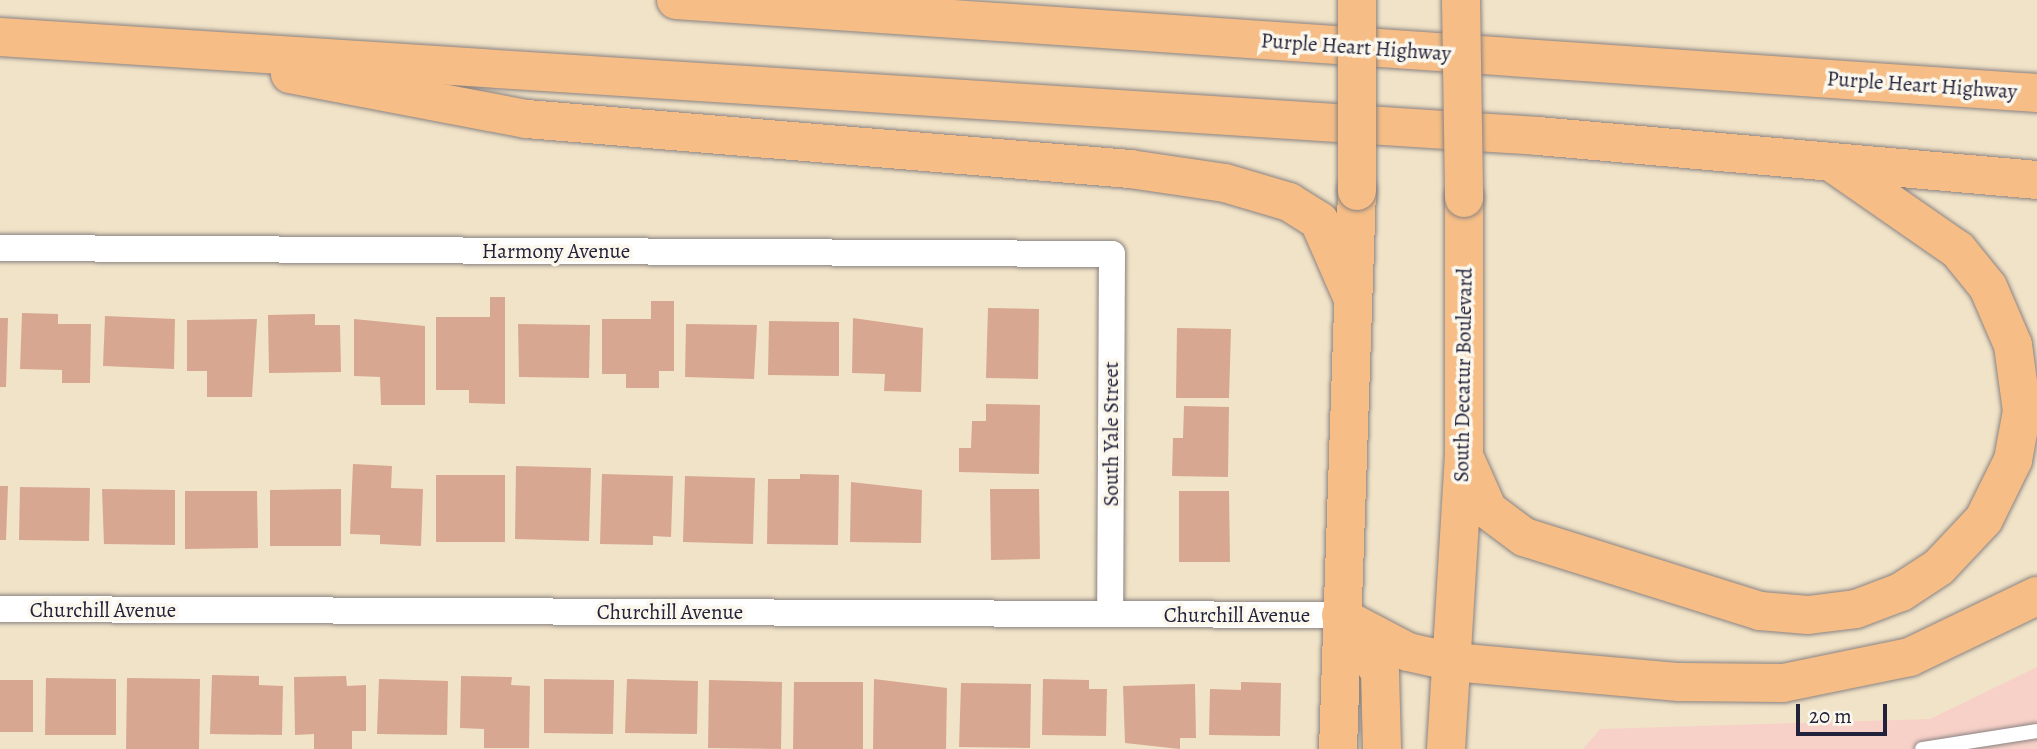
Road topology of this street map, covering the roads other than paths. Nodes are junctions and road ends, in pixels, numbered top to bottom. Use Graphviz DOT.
graph roads {
  1 [pos="676,0"];
  2 [pos="1357,0"];
  3 [pos="1461,0"];
  4 [pos="0,37"];
  5 [pos="141,46"];
  6 [pos="2037,93"];
  7 [pos="1830,162"];
  8 [pos="2037,180"];
  9 [pos="0,248"];
  10 [pos="1112,254"];
  11 [pos="1352,297"];
  12 [pos="1464,456"];
  13 [pos="2037,596"];
  14 [pos="0,609"];
  15 [pos="1110,614"];
  16 [pos="1341,615"];
  17 [pos="1452,662"];
  18 [pos="2037,731"];
  19 [pos="1338,749"];
  20 [pos="1382,749"];
  21 [pos="1446,749"];
  22 [pos="1922,749"];
  1 -- 6 [label="main road, Purple Heart Highway"];
  2 -- 11 [label="main road, bridge"];
  3 -- 12 [label="main road, South Decatur Boulevard, bridge"];
  4 -- 5 [label="main road"];
  5 -- 7 [label="main road"];
  5 -- 11 [label="main road"];
  7 -- 8 [label="main road"];
  7 -- 12 [label="main road"];
  9 -- 10 [label="street, Harmony Avenue"];
  10 -- 15 [label="street, South Yale Street"];
  11 -- 16 [label="main road"];
  12 -- 17 [label="main road, South Decatur Boulevard"];
  13 -- 17 [label="main road"];
  14 -- 15 [label="street, Churchill Avenue"];
  15 -- 16 [label="street, Churchill Avenue"];
  16 -- 17 [label="main road"];
  16 -- 19 [label="main road"];
  16 -- 20 [label="main road"];
  17 -- 21 [label="main road, South Decatur Boulevard"];
  18 -- 22 [label="lane"];
}
